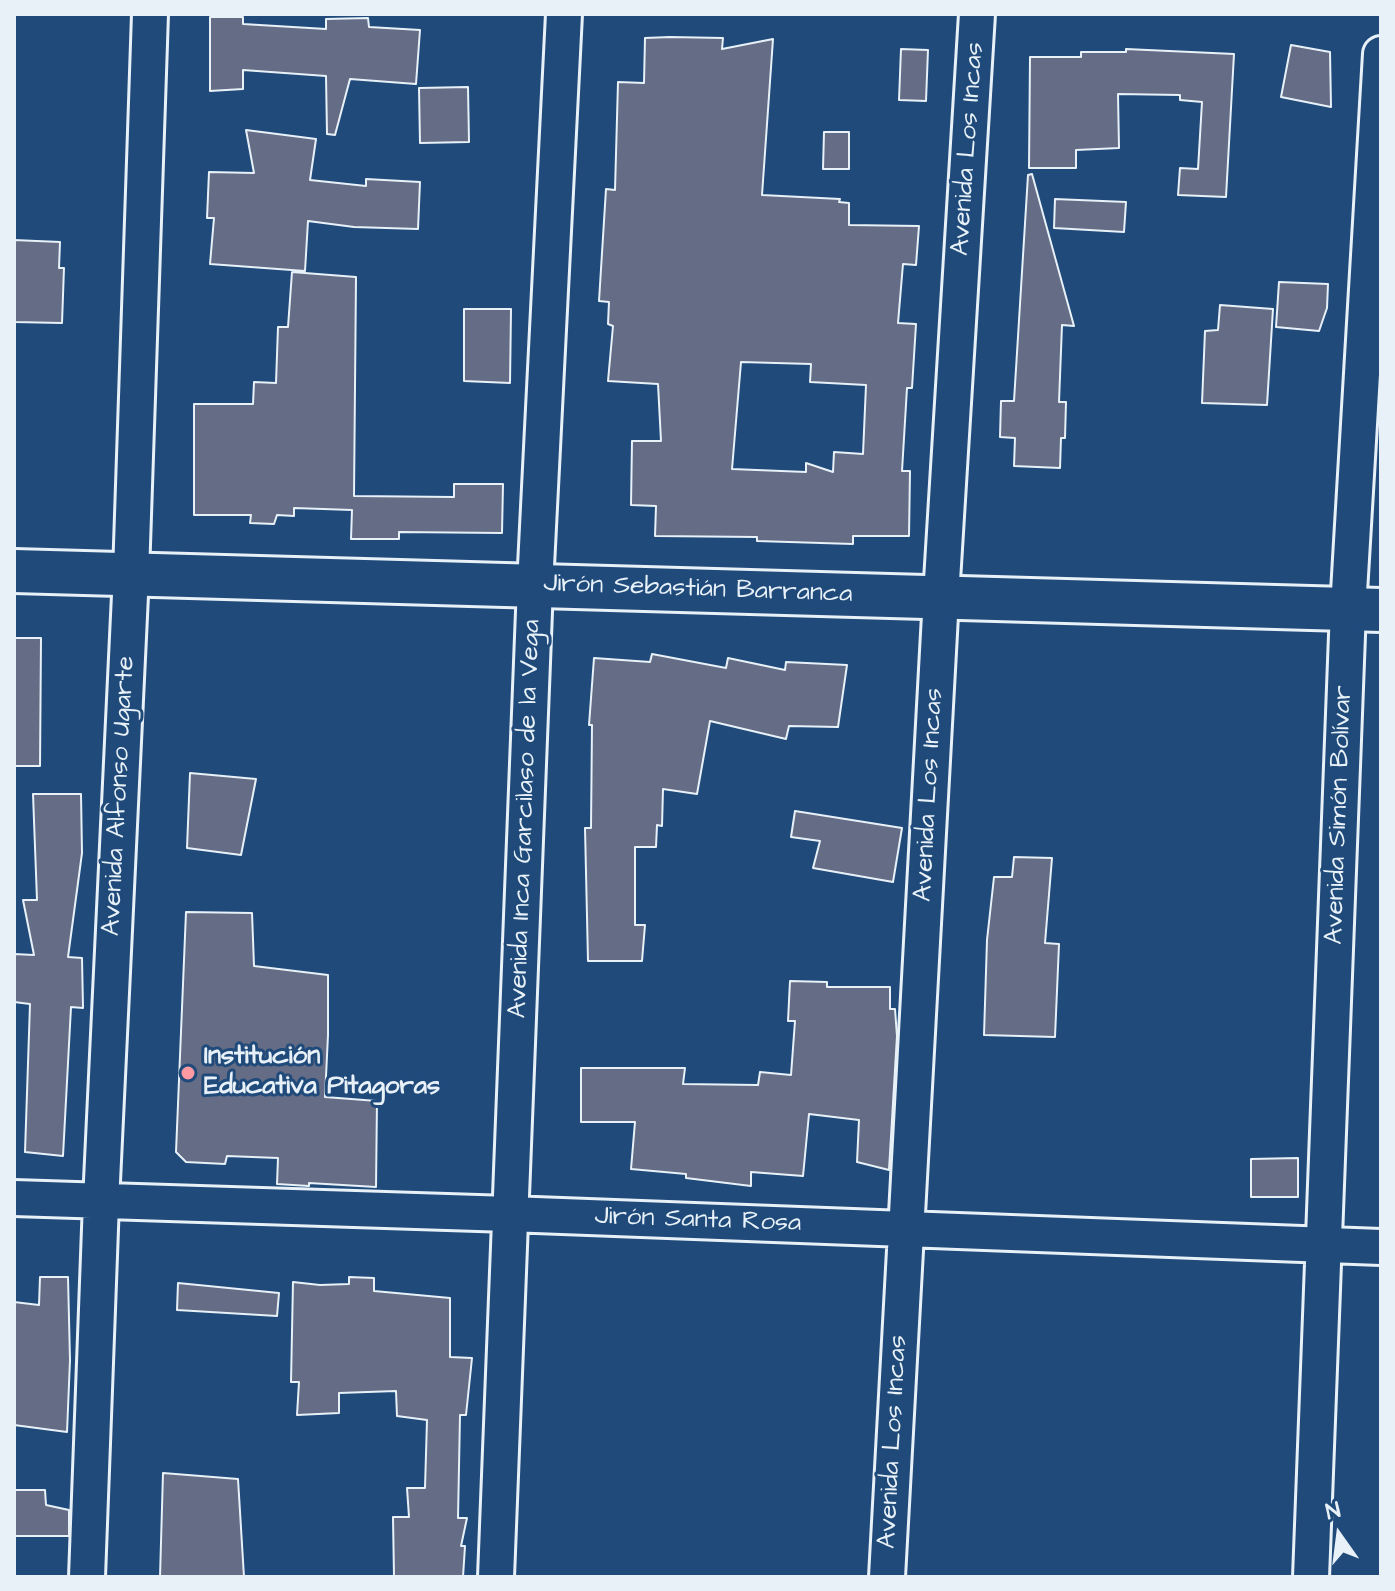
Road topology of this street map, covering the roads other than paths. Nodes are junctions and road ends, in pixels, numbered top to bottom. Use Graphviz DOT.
graph roads {
  1 [pos="150,14"];
  2 [pos="564,14"];
  3 [pos="977,14"];
  4 [pos="1381,54"];
  5 [pos="14,571"];
  6 [pos="131,574"];
  7 [pos="535,586"];
  8 [pos="941,597"];
  9 [pos="1365,609"];
  10 [pos="14,1198"];
  11 [pos="101,1202"];
  12 [pos="509,1214"];
  13 [pos="906,1229"];
  14 [pos="1324,1245"];
  15 [pos="1381,1247"];
  16 [pos="87,1577"];
  17 [pos="496,1577"];
  18 [pos="887,1577"];
  19 [pos="1311,1577"];
  1 -- 6 [label="street, Avenida Alfonso Ugarte"];
  2 -- 7 [label="street, Avenida Inca Garcilaso de la Vega"];
  3 -- 8 [label="street, Avenida Los Incas"];
  4 -- 9 [label="street, Avenida Simón Bolívar"];
  5 -- 6 [label="street, Jirón Sebastián Barranca"];
  6 -- 7 [label="street, Jirón Sebastián Barranca"];
  6 -- 11 [label="street, Avenida Alfonso Ugarte"];
  7 -- 8 [label="street, Jirón Sebastián Barranca"];
  7 -- 12 [label="street, Avenida Inca Garcilaso de la Vega"];
  8 -- 9 [label="street, Jirón Sebastián Barranca"];
  8 -- 13 [label="street, Avenida Los Incas"];
  9 -- 14 [label="street, Avenida Simón Bolívar"];
  10 -- 11 [label="street, Jirón Santa Rosa"];
  11 -- 12 [label="street, Jirón Santa Rosa"];
  11 -- 16 [label="street, Avenida Alfonso Ugarte"];
  12 -- 13 [label="street, Jirón Santa Rosa"];
  12 -- 17 [label="street, Avenida Inca Garcilaso de la Vega"];
  13 -- 14 [label="street, Jirón Santa Rosa"];
  13 -- 18 [label="street, Avenida Los Incas"];
  14 -- 15 [label="street, Jirón Santa Rosa"];
  14 -- 19 [label="street, Avenida Simón Bolívar"];
}
